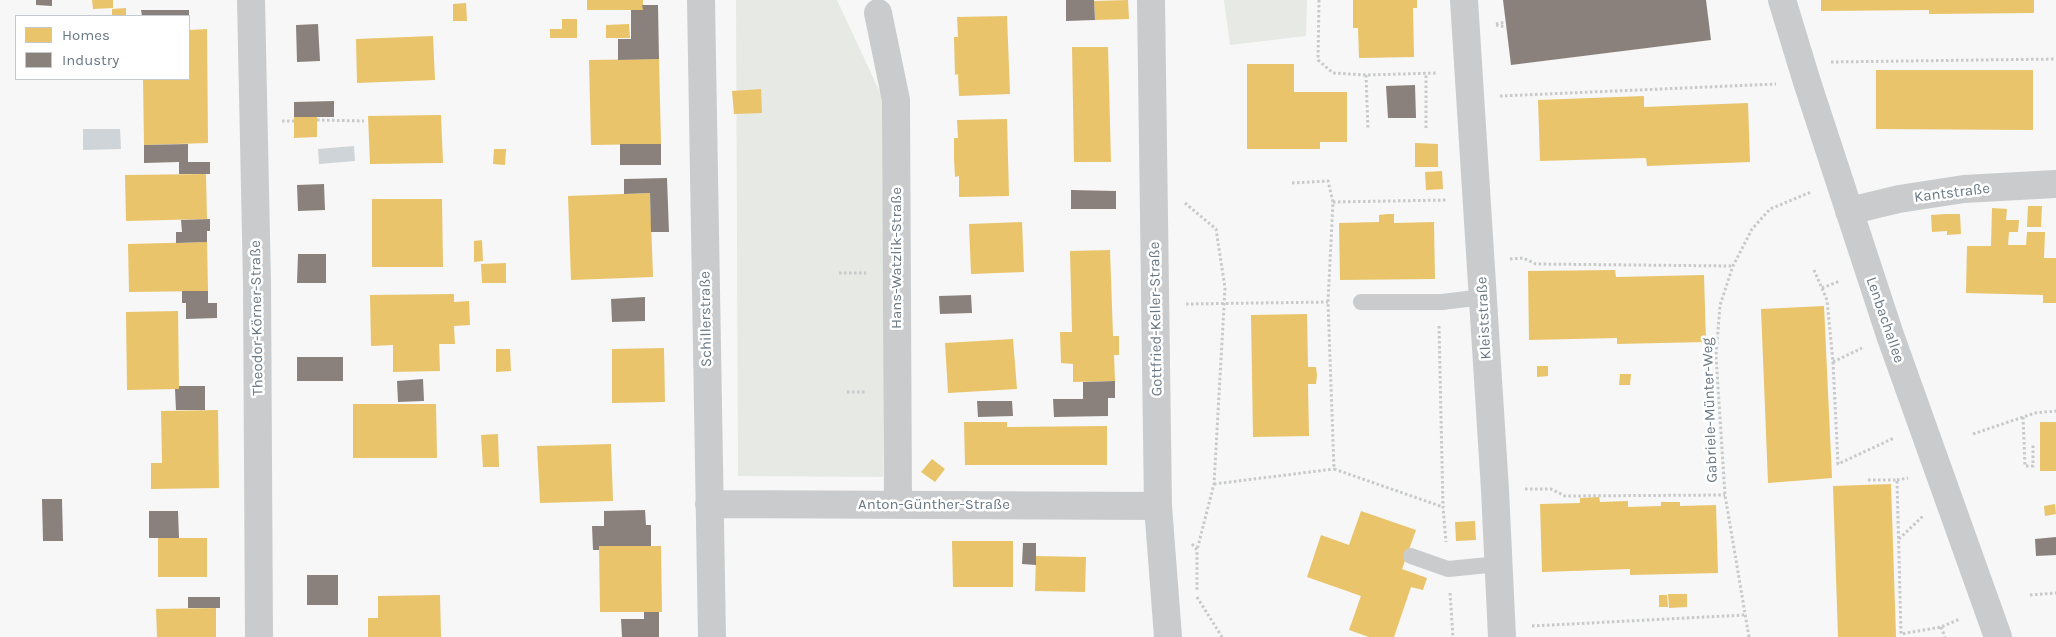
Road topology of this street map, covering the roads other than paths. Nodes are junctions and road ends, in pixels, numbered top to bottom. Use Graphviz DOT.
graph roads {
  1 [pos="251,0"];
  2 [pos="701,0"];
  3 [pos="1151,0"];
  4 [pos="1464,0"];
  5 [pos="1782,0"];
  6 [pos="878,13"];
  7 [pos="2056,184"];
  8 [pos="1849,211"];
  9 [pos="1483,297"];
  10 [pos="1361,302"];
  11 [pos="709,504"];
  12 [pos="898,505"];
  13 [pos="1158,506"];
  14 [pos="1412,556"];
  15 [pos="1499,564"];
  16 [pos="1502,632"];
  17 [pos="259,637"];
  18 [pos="712,637"];
  19 [pos="1168,637"];
  20 [pos="1998,637"];
  1 -- 17 [label="street, Theodor-Körner-Straße"];
  2 -- 11 [label="street, Schillerstraße"];
  3 -- 13 [label="street, Gottfried-Keller-Straße"];
  4 -- 9 [label="street, Kleiststraße"];
  5 -- 8 [label="street, Lenbachallee"];
  6 -- 12 [label="street, Hans-Watzlik-Straße"];
  7 -- 8 [label="street, Kantstraße"];
  8 -- 20 [label="street, Lenbachallee"];
  9 -- 10 [label="lane"];
  9 -- 15 [label="street, Kleiststraße"];
  11 -- 12 [label="street, Anton-Günther-Straße"];
  11 -- 18 [label="street, Schillerstraße"];
  12 -- 13 [label="street, Anton-Günther-Straße"];
  13 -- 19 [label="street, Gottfried-Keller-Straße"];
  14 -- 15 [label="lane"];
  15 -- 16 [label="street, Kleiststraße"];
}
